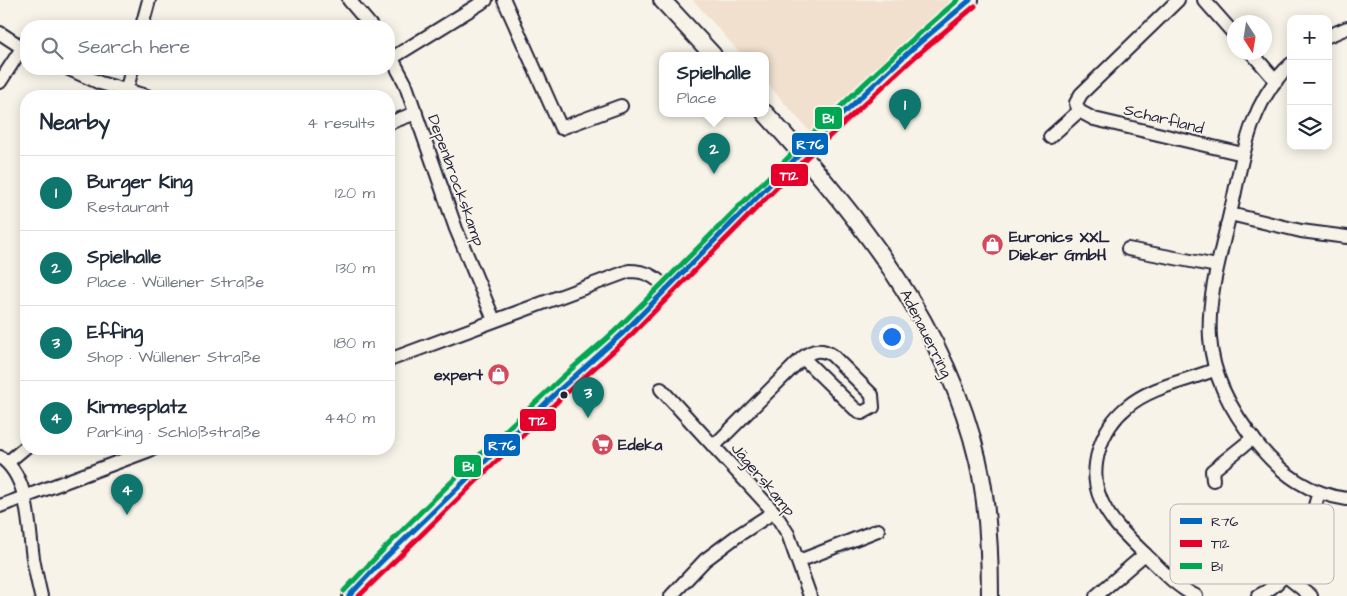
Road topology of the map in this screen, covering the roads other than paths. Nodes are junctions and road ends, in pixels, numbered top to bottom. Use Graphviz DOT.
graph roads {
  1 [pos="149,0"];
  2 [pos="349,0"];
  3 [pos="486,0"];
  4 [pos="504,0"];
  5 [pos="662,0"];
  6 [pos="970,0"];
  7 [pos="1178,0"];
  8 [pos="1204,0"];
  9 [pos="144,20"];
  10 [pos="366,20"];
  11 [pos="1227,26"];
  12 [pos="1347,28"];
  13 [pos="0,33"];
  14 [pos="1332,34"];
  15 [pos="20,46"];
  16 [pos="395,52"];
  17 [pos="710,52"];
  18 [pos="20,54"];
  19 [pos="1258,60"];
  20 [pos="395,64"];
  21 [pos="1287,69"];
  22 [pos="82,75"];
  23 [pos="130,75"];
  24 [pos="1276,81"];
  25 [pos="0,82"];
  26 [pos="116,90"];
  27 [pos="126,90"];
  28 [pos="621,106"];
  29 [pos="1079,111"];
  30 [pos="416,113"];
  31 [pos="769,117"];
  32 [pos="395,121"];
  33 [pos="1050,137"];
  34 [pos="801,153"];
  35 [pos="1243,154"];
  36 [pos="1230,214"];
  37 [pos="1347,237"];
  38 [pos="1128,249"];
  39 [pos="1217,266"];
  40 [pos="667,288"];
  41 [pos="494,320"];
  42 [pos="395,358"];
  43 [pos="802,358"];
  44 [pos="1214,370"];
  45 [pos="661,389"];
  46 [pos="1253,438"];
  47 [pos="715,445"];
  48 [pos="20,450"];
  49 [pos="137,455"];
  50 [pos="4,459"];
  51 [pos="1213,480"];
  52 [pos="1320,492"];
  53 [pos="26,497"];
  54 [pos="1347,499"];
  55 [pos="1316,504"];
  56 [pos="0,506"];
  57 [pos="774,512"];
  58 [pos="878,530"];
  59 [pos="1146,554"];
  60 [pos="799,560"];
  61 [pos="1170,577"];
  62 [pos="1177,584"];
  63 [pos="1277,584"];
  64 [pos="1296,584"];
  65 [pos="354,594"];
  66 [pos="41,596"];
  67 [pos="671,596"];
  68 [pos="810,596"];
  69 [pos="990,596"];
  70 [pos="1096,596"];
  71 [pos="1196,596"];
  72 [pos="1258,596"];
  73 [pos="1311,596"];
  1 -- 9 [label="street"];
  2 -- 10 [label="street"];
  3 -- 16 [label="street"];
  4 -- 28 [label="street"];
  5 -- 17 [label="main road"];
  6 -- 34 [label="main road"];
  7 -- 29 [label="street"];
  8 -- 11 [label="street"];
  12 -- 14 [label="street"];
  13 -- 15 [label="street"];
  18 -- 25 [label="street"];
  19 -- 24 [label="street"];
  20 -- 30 [label="street, Depenbrockskamp"];
  21 -- 24 [label="street"];
  22 -- 26 [label="street"];
  23 -- 27 [label="street"];
  24 -- 35 [label="street"];
  29 -- 33 [label="street"];
  29 -- 35 [label="street, Scharfland"];
  30 -- 32 [label="street"];
  30 -- 41 [label="street, Depenbrockskamp"];
  31 -- 34 [label="main road, Adenauerring"];
  34 -- 40 [label="street"];
  34 -- 69 [label="main road, Adenauerring"];
  35 -- 36 [label="street"];
  36 -- 37 [label="street"];
  36 -- 39 [label="street"];
  38 -- 39 [label="street"];
  39 -- 44 [label="street"];
  40 -- 41 [label="street"];
  40 -- 65 [label="street"];
  41 -- 42 [label="street"];
  43 -- 43 [label="street, Jägerskamp"];
  43 -- 47 [label="street, Jägerskamp"];
  44 -- 46 [label="street"];
  44 -- 59 [label="street"];
  45 -- 47 [label="street, Jägerskamp"];
  46 -- 51 [label="street"];
  46 -- 52 [label="street"];
  47 -- 57 [label="street, Jägerskamp"];
  48 -- 50 [label="street"];
  49 -- 53 [label="street"];
  50 -- 53 [label="street"];
  52 -- 54 [label="street"];
  52 -- 55 [label="street"];
  53 -- 56 [label="street"];
  53 -- 66 [label="street"];
  57 -- 60 [label="street, Jägerskamp"];
  57 -- 67 [label="street"];
  58 -- 60 [label="street"];
  59 -- 61 [label="street"];
  59 -- 70 [label="street"];
  60 -- 68 [label="street, Jägerskamp"];
  62 -- 71 [label="street"];
  63 -- 72 [label="street"];
  64 -- 73 [label="street"];
}
